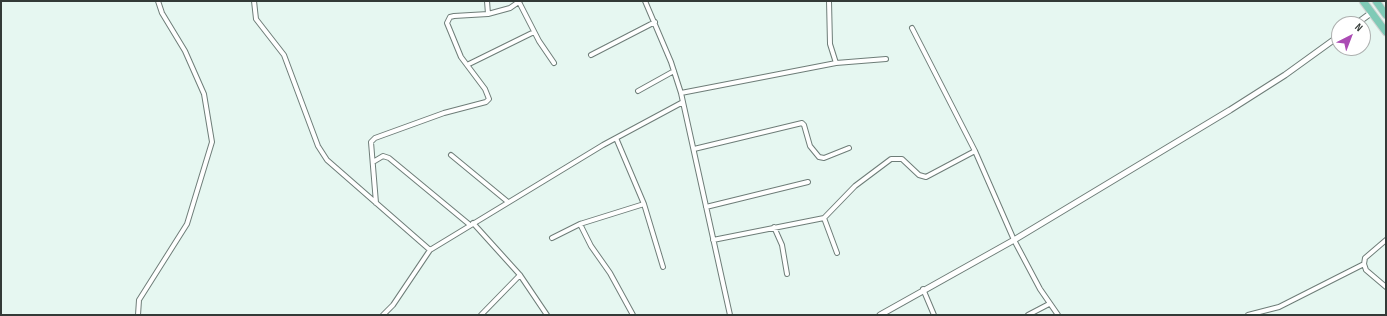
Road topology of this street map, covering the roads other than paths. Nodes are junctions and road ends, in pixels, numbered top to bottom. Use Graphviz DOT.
graph roads {
  1 [pos="158,1"];
  2 [pos="254,1"];
  3 [pos="487,1"];
  4 [pos="645,1"];
  5 [pos="829,1"];
  6 [pos="1363,1"];
  7 [pos="520,2"];
  8 [pos="1381,3"];
  9 [pos="1371,13"];
  10 [pos="488,14"];
  11 [pos="1386,15"];
  12 [pos="1367,16"];
  13 [pos="655,22"];
  14 [pos="912,28"];
  15 [pos="534,32"];
  16 [pos="1386,32"];
  17 [pos="1331,42"];
  18 [pos="591,55"];
  19 [pos="886,59"];
  20 [pos="554,63"];
  21 [pos="836,63"];
  22 [pos="467,65"];
  23 [pos="674,71"];
  24 [pos="638,91"];
  25 [pos="681,93"];
  26 [pos="683,102"];
  27 [pos="616,138"];
  28 [pos="849,148"];
  29 [pos="694,149"];
  30 [pos="975,151"];
  31 [pos="451,155"];
  32 [pos="373,162"];
  33 [pos="808,182"];
  34 [pos="508,202"];
  35 [pos="376,203"];
  36 [pos="644,204"];
  37 [pos="706,207"];
  38 [pos="824,218"];
  39 [pos="471,224"];
  40 [pos="580,224"];
  41 [pos="774,227"];
  42 [pos="552,238"];
  43 [pos="713,240"];
  44 [pos="1014,240"];
  45 [pos="1386,240"];
  46 [pos="430,250"];
  47 [pos="837,253"];
  48 [pos="1364,264"];
  49 [pos="663,267"];
  50 [pos="787,274"];
  51 [pos="520,275"];
  52 [pos="1386,288"];
  53 [pos="923,290"];
  54 [pos="1049,304"];
  55 [pos="138,315"];
  56 [pos="383,315"];
  57 [pos="481,315"];
  58 [pos="547,315"];
  59 [pos="633,315"];
  60 [pos="730,315"];
  61 [pos="880,315"];
  62 [pos="934,315"];
  63 [pos="1028,315"];
  64 [pos="1058,315"];
  65 [pos="1248,315"];
  1 -- 55 [label="street"];
  2 -- 35 [label="street"];
  3 -- 10 [label="street"];
  4 -- 13 [label="street"];
  5 -- 21 [label="street"];
  6 -- 9 [label="highway"];
  7 -- 10 [label="street"];
  7 -- 15 [label="street"];
  8 -- 11 [label="highway"];
  9 -- 12 [label="street"];
  9 -- 16 [label="highway"];
  10 -- 22 [label="street"];
  13 -- 18 [label="street"];
  13 -- 23 [label="street"];
  14 -- 30 [label="street"];
  15 -- 20 [label="street"];
  15 -- 22 [label="street"];
  17 -- 44 [label="street"];
  19 -- 21 [label="street"];
  21 -- 25 [label="street"];
  22 -- 32 [label="street"];
  23 -- 24 [label="street"];
  23 -- 25 [label="street"];
  25 -- 26 [label="street"];
  26 -- 27 [label="street"];
  26 -- 29 [label="street"];
  27 -- 34 [label="street"];
  27 -- 36 [label="street"];
  28 -- 29 [label="street"];
  29 -- 37 [label="street"];
  30 -- 38 [label="street"];
  30 -- 44 [label="street"];
  31 -- 34 [label="street"];
  32 -- 35 [label="street"];
  32 -- 39 [label="street"];
  33 -- 37 [label="street"];
  34 -- 39 [label="street"];
  35 -- 46 [label="street"];
  36 -- 40 [label="street"];
  36 -- 49 [label="street"];
  37 -- 43 [label="street"];
  38 -- 41 [label="street"];
  38 -- 47 [label="street"];
  39 -- 46 [label="street"];
  39 -- 51 [label="street"];
  40 -- 42 [label="street"];
  40 -- 59 [label="street"];
  41 -- 43 [label="street"];
  41 -- 50 [label="street"];
  43 -- 60 [label="street"];
  44 -- 53 [label="street"];
  44 -- 54 [label="street"];
  45 -- 48 [label="street"];
  46 -- 56 [label="street"];
  48 -- 52 [label="street"];
  48 -- 65 [label="street"];
  51 -- 57 [label="street"];
  51 -- 58 [label="street"];
  53 -- 61 [label="street"];
  53 -- 62 [label="street"];
  54 -- 63 [label="street"];
  54 -- 64 [label="street"];
}
